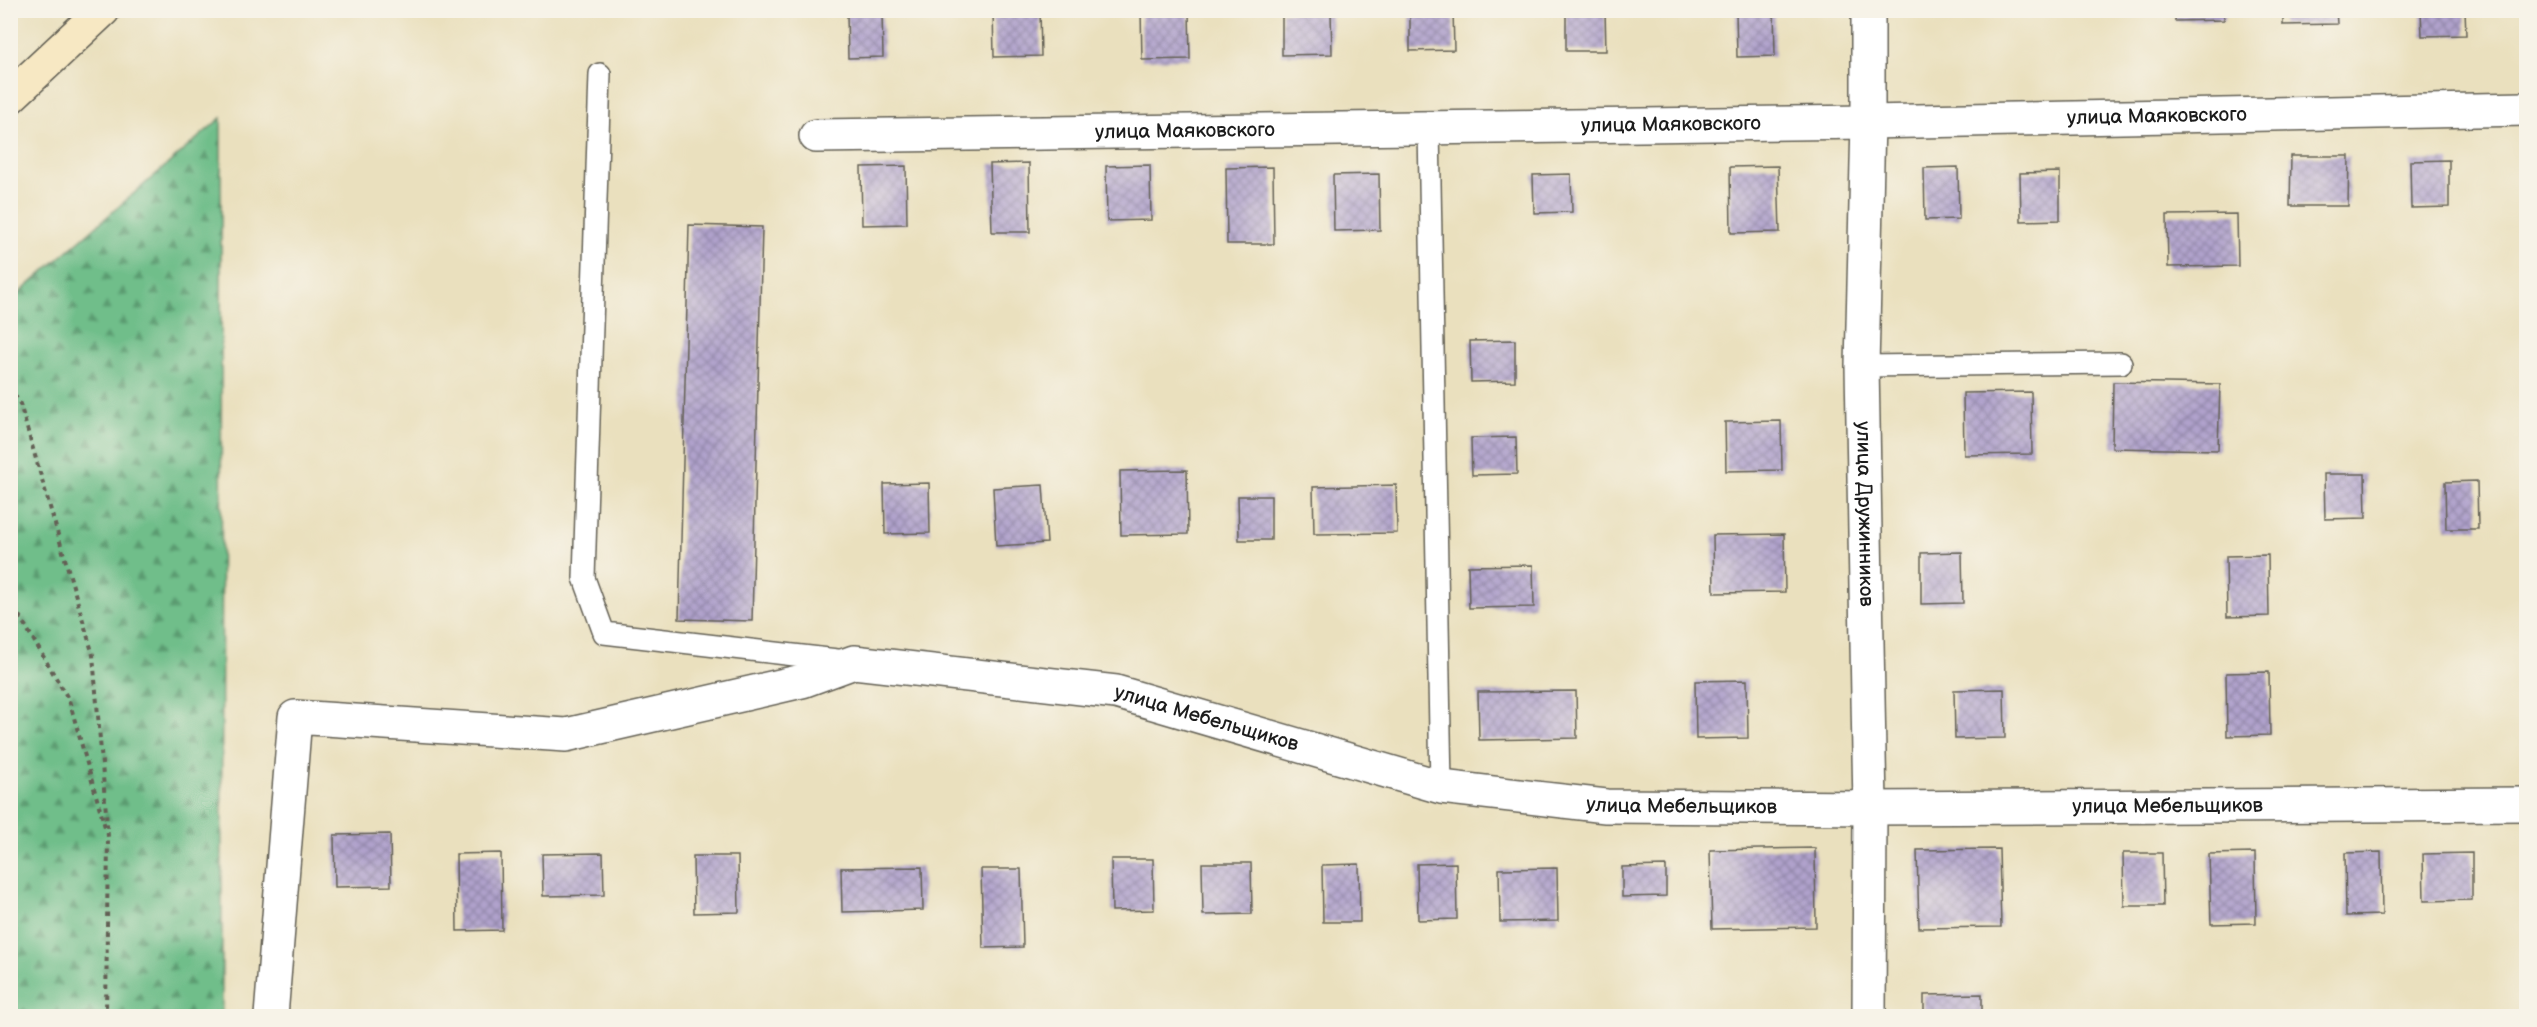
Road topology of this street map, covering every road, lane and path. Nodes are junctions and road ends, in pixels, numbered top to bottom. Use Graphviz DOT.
graph roads {
  1 [pos="104,10"];
  2 [pos="1868,10"];
  3 [pos="600,74"];
  4 [pos="10,97"];
  5 [pos="2526,109"];
  6 [pos="1868,122"];
  7 [pos="1429,128"];
  8 [pos="816,136"];
  9 [pos="2121,363"];
  10 [pos="1863,366"];
  11 [pos="10,387"];
  12 [pos="10,600"];
  13 [pos="854,662"];
  14 [pos="1441,787"];
  15 [pos="2526,804"];
  16 [pos="1870,808"];
  17 [pos="108,837"];
  18 [pos="106,1017"];
  19 [pos="272,1017"];
  20 [pos="1869,1017"];
  1 -- 4 [label="main road"];
  2 -- 6 [label="street, улица Дружинников"];
  3 -- 13 [label="lane"];
  5 -- 6 [label="street, улица Маяковского"];
  6 -- 7 [label="street, улица Маяковского"];
  6 -- 10 [label="street, улица Дружинников"];
  7 -- 8 [label="street, улица Маяковского"];
  7 -- 14 [label="lane"];
  9 -- 10 [label="lane"];
  10 -- 16 [label="street, улица Дружинников"];
  11 -- 17 [label="path"];
  12 -- 17 [label="path"];
  13 -- 14 [label="street, улица Мебельщиков"];
  13 -- 19 [label="street"];
  14 -- 16 [label="street, улица Мебельщиков"];
  15 -- 16 [label="street, улица Мебельщиков"];
  16 -- 20 [label="street, улица Дружинников"];
  17 -- 18 [label="path"];
}
